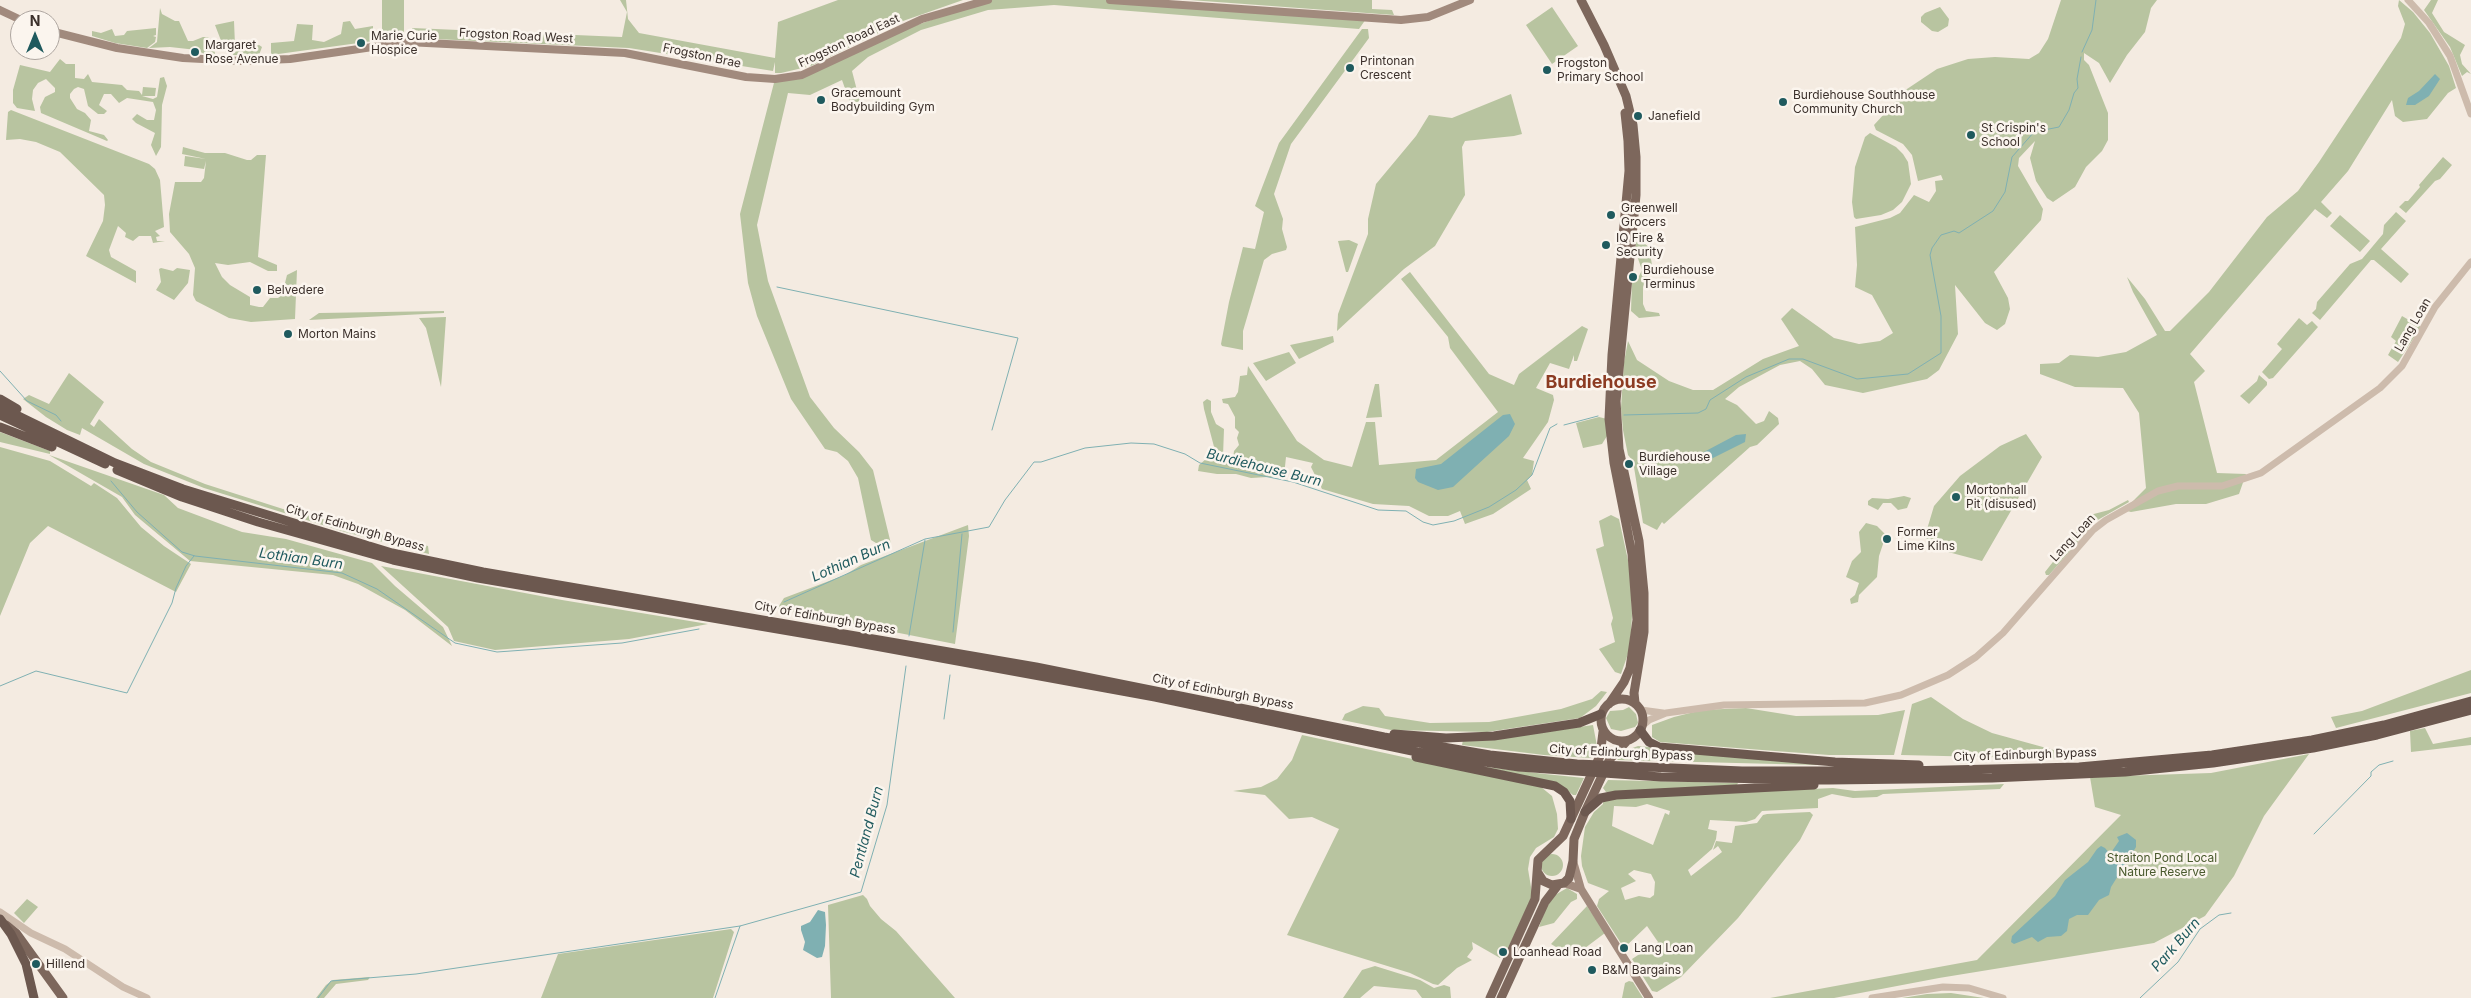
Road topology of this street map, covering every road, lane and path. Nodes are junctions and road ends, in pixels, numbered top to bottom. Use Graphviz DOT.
graph roads {
  1 [pos="988,0"];
  2 [pos="1110,0"];
  3 [pos="1470,0"];
  4 [pos="1581,0"];
  5 [pos="2408,0"];
  6 [pos="60,34"];
  7 [pos="625,53"];
  8 [pos="775,79"];
  9 [pos="1620,80"];
  10 [pos="2471,114"];
  11 [pos="2471,262"];
  12 [pos="0,399"];
  13 [pos="0,407"];
  14 [pos="0,416"];
  15 [pos="0,427"];
  16 [pos="79,446"];
  17 [pos="123,472"];
  18 [pos="2471,701"];
  19 [pos="1609,704"];
  20 [pos="1638,707"];
  21 [pos="2471,710"];
  22 [pos="1666,713"];
  23 [pos="1601,714"];
  24 [pos="1295,719"];
  25 [pos="1267,722"];
  26 [pos="1641,728"];
  27 [pos="1603,732"];
  28 [pos="1627,741"];
  29 [pos="1575,768"];
  30 [pos="2030,768"];
  31 [pos="1623,771"];
  32 [pos="1872,780"];
  33 [pos="1585,812"];
  34 [pos="1571,819"];
  35 [pos="1573,860"];
  36 [pos="1538,873"];
  37 [pos="1561,884"];
  38 [pos="1581,889"];
  39 [pos="0,912"];
  40 [pos="2,921"];
  41 [pos="34,998"];
  42 [pos="63,998"];
  43 [pos="148,998"];
  44 [pos="1490,998"];
  45 [pos="1501,998"];
  46 [pos="1649,998"];
  47 [pos="1872,998"];
  48 [pos="2003,998"];
  1 -- 8 [label="main road, Frogston Road East"];
  2 -- 3 [label="main road"];
  4 -- 9 [label="main road"];
  5 -- 10 [label="street"];
  6 -- 7 [label="main road, Frogston Road West"];
  7 -- 8 [label="main road, Frogston Brae"];
  9 -- 19 [label="main road"];
  9 -- 20 [label="main road"];
  11 -- 22 [label="street, Lang Loan"];
  12 -- 16 [label="highway"];
  13 -- 16 [label="highway, City of Edinburgh Bypass"];
  14 -- 17 [label="highway, City of Edinburgh Bypass"];
  15 -- 17 [label="highway"];
  16 -- 24 [label="highway, City of Edinburgh Bypass"];
  17 -- 25 [label="highway, City of Edinburgh Bypass"];
  18 -- 30 [label="highway, City of Edinburgh Bypass"];
  19 -- 20 [label="main road"];
  19 -- 23 [label="main road"];
  20 -- 22 [label="street, Lang Loan"];
  20 -- 26 [label="main road"];
  21 -- 32 [label="highway, City of Edinburgh Bypass"];
  22 -- 26 [label="street, Lang Loan"];
  23 -- 24 [label="highway"];
  23 -- 27 [label="main road"];
  24 -- 29 [label="highway, City of Edinburgh Bypass"];
  25 -- 29 [label="highway, City of Edinburgh Bypass"];
  25 -- 34 [label="highway"];
  26 -- 28 [label="main road"];
  26 -- 30 [label="highway"];
  27 -- 28 [label="main road"];
  27 -- 34 [label="main road"];
  28 -- 33 [label="main road"];
  29 -- 31 [label="highway, City of Edinburgh Bypass"];
  30 -- 31 [label="highway, City of Edinburgh Bypass"];
  31 -- 32 [label="highway, City of Edinburgh Bypass"];
  32 -- 33 [label="highway"];
  33 -- 35 [label="main road"];
  34 -- 36 [label="main road"];
  35 -- 37 [label="main road"];
  35 -- 38 [label="main road"];
  36 -- 37 [label="main road"];
  36 -- 44 [label="main road"];
  37 -- 38 [label="main road"];
  37 -- 45 [label="main road"];
  38 -- 46 [label="main road"];
  39 -- 43 [label="street"];
  40 -- 41 [label="highway"];
  40 -- 42 [label="main road"];
  47 -- 48 [label="street"];
}
